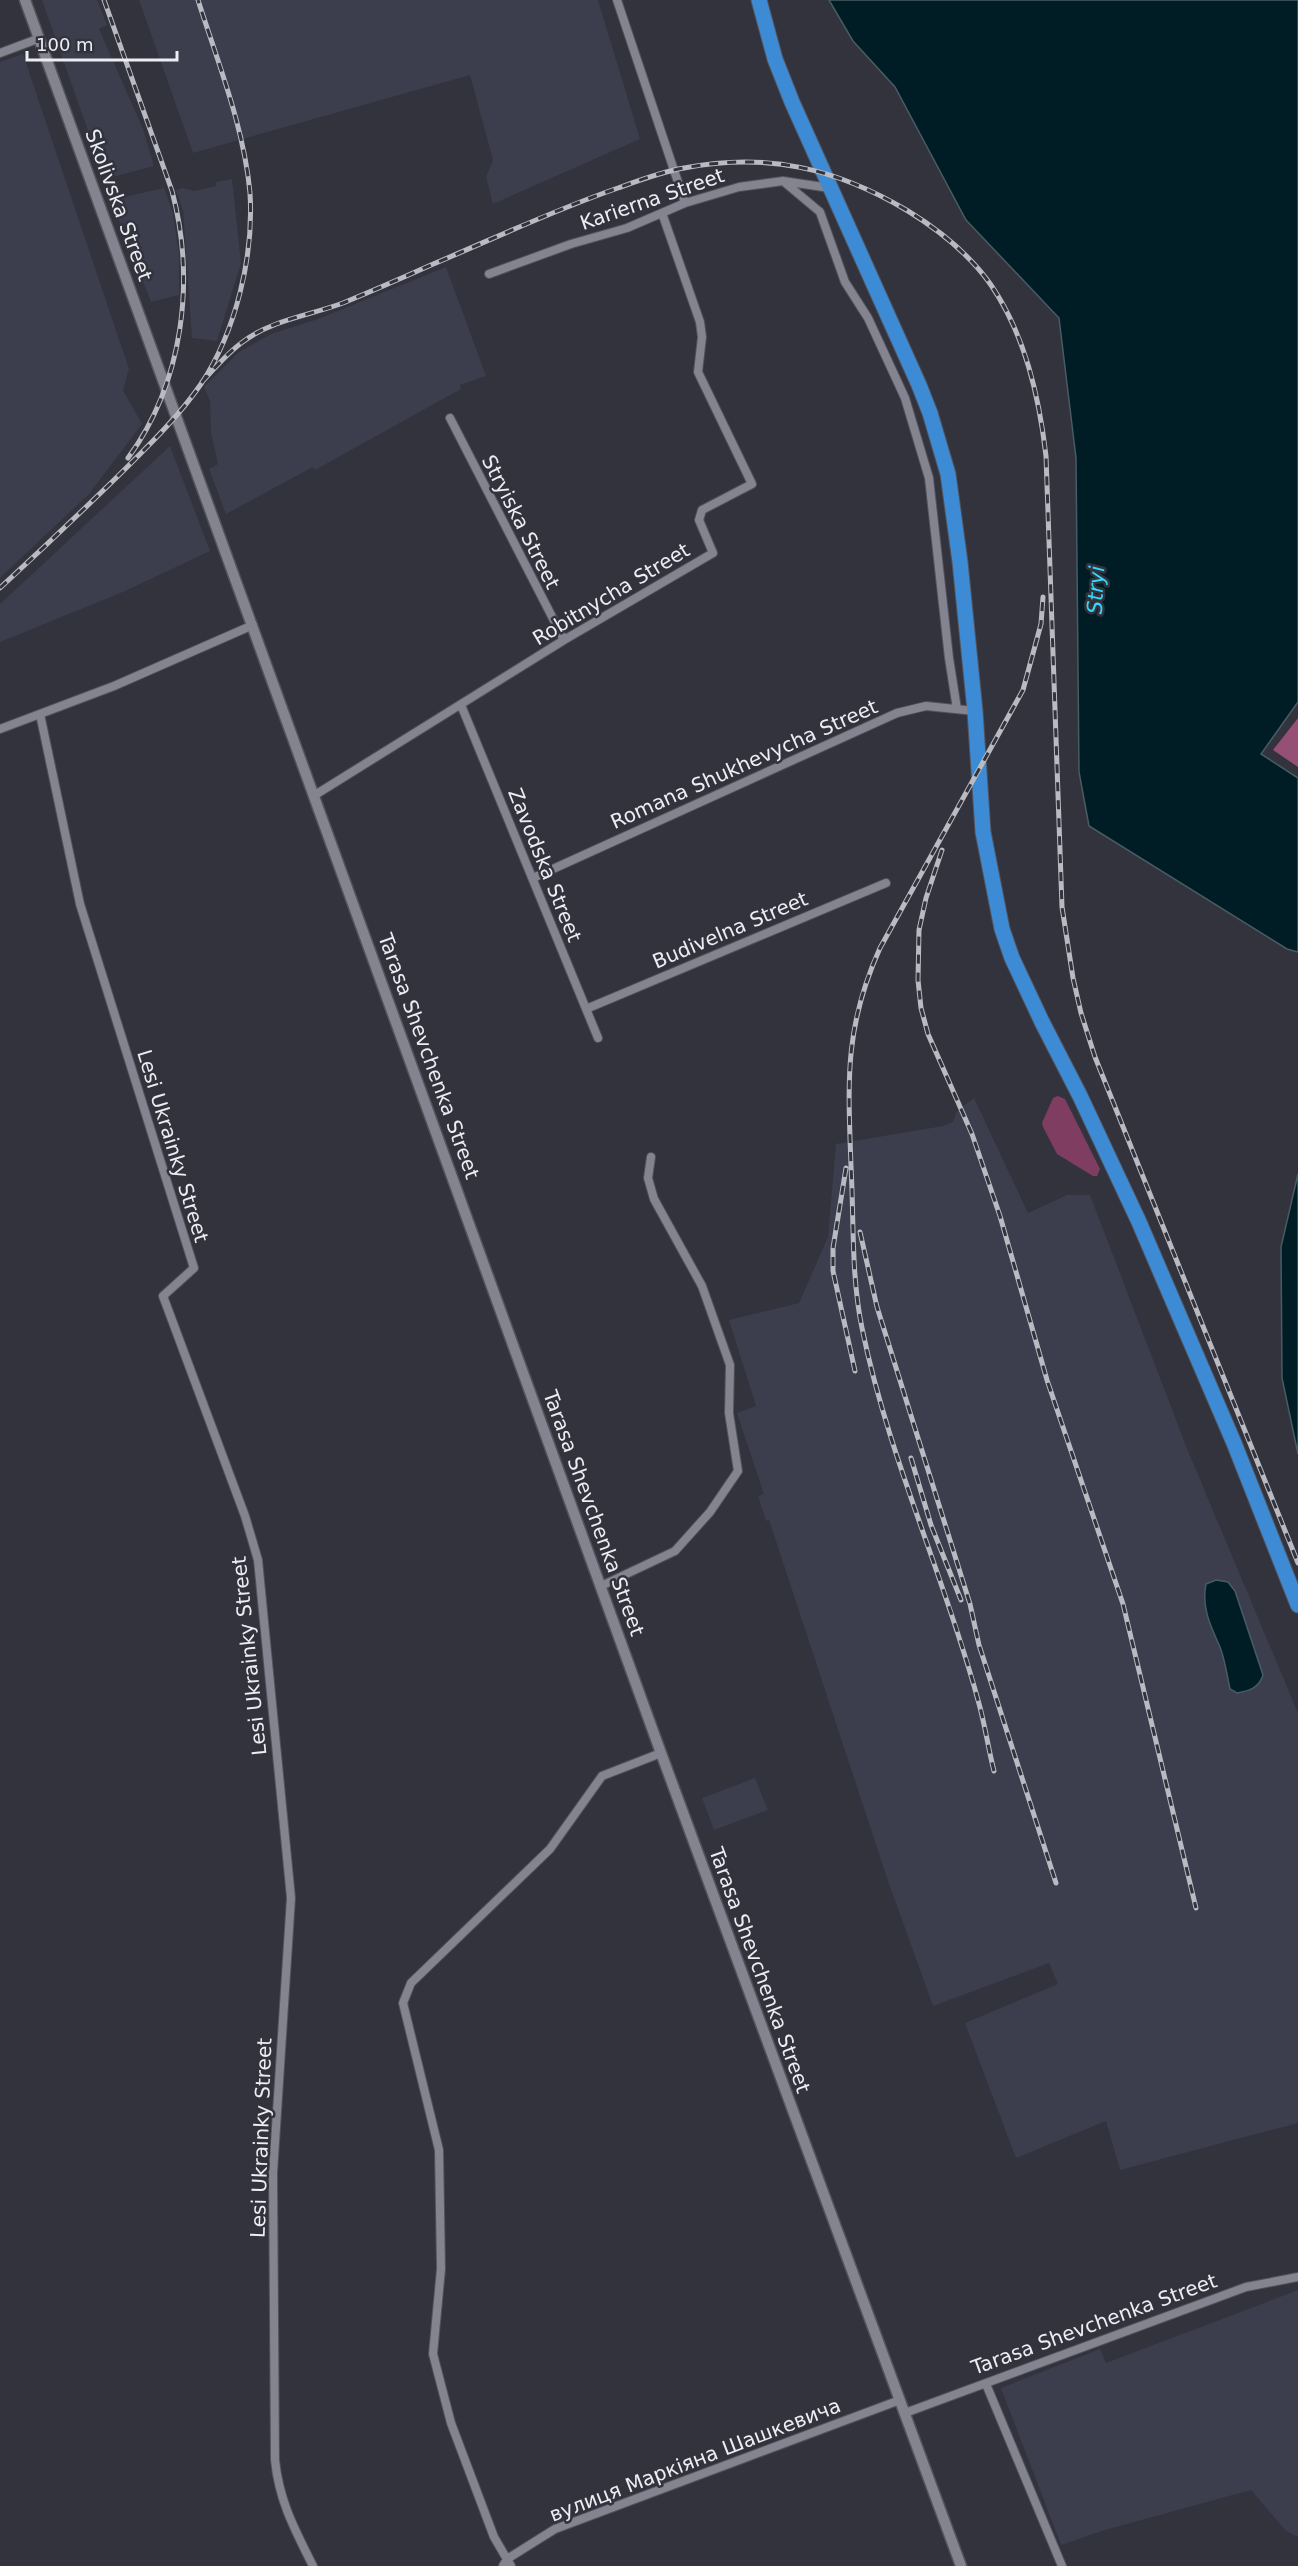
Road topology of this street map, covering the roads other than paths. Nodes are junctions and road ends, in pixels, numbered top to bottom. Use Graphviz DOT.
graph roads {
  1 [pos="25,0"];
  2 [pos="617,0"];
  3 [pos="759,0"];
  4 [pos="40,38"];
  5 [pos="0,53"];
  6 [pos="783,181"];
  7 [pos="830,188"];
  8 [pos="685,203"];
  9 [pos="662,213"];
  10 [pos="489,274"];
  11 [pos="450,418"];
  12 [pos="178,422"];
  13 [pos="253,626"];
  14 [pos="564,640"];
  15 [pos="461,705"];
  16 [pos="957,709"];
  17 [pos="975,711"];
  18 [pos="40,714"];
  19 [pos="0,729"];
  20 [pos="315,795"];
  21 [pos="533,878"];
  22 [pos="886,883"];
  23 [pos="586,1009"];
  24 [pos="598,1038"];
  25 [pos="651,1157"];
  26 [pos="601,1586"];
  27 [pos="1298,1605"];
  28 [pos="661,1753"];
  29 [pos="1298,2277"];
  30 [pos="986,2384"];
  31 [pos="900,2400"];
  32 [pos="905,2412"];
  33 [pos="507,2564"];
  34 [pos="313,2566"];
  35 [pos="961,2566"];
  36 [pos="1062,2566"];
  1 -- 4 [label="street, Skolivska Street"];
  2 -- 8 [label="street"];
  3 -- 7 [label="highway"];
  4 -- 5 [label="street"];
  4 -- 12 [label="street, Skolivska Street"];
  6 -- 7 [label="street, Karierna Street"];
  6 -- 8 [label="street, Karierna Street"];
  6 -- 16 [label="street"];
  7 -- 17 [label="highway"];
  8 -- 9 [label="street, Karierna Street"];
  9 -- 10 [label="street, Karierna Street"];
  9 -- 14 [label="street, Robitnycha Street"];
  11 -- 14 [label="street, Stryiska Street"];
  12 -- 13 [label="street, Tarasa Shevchenka Street"];
  13 -- 18 [label="street"];
  13 -- 20 [label="street, Tarasa Shevchenka Street"];
  14 -- 15 [label="street, Robitnycha Street"];
  15 -- 20 [label="street, Robitnycha Street"];
  15 -- 21 [label="street, Zavodska Street"];
  16 -- 17 [label="street, Romana Shukhevycha Street"];
  16 -- 21 [label="street, Romana Shukhevycha Street"];
  17 -- 27 [label="highway"];
  18 -- 19 [label="street"];
  18 -- 34 [label="street, Lesi Ukrainky Street"];
  20 -- 26 [label="street, Tarasa Shevchenka Street"];
  21 -- 23 [label="street, Zavodska Street"];
  22 -- 23 [label="street, Budivelna Street"];
  23 -- 24 [label="street, Zavodska Street"];
  25 -- 26 [label="street"];
  26 -- 28 [label="street, Tarasa Shevchenka Street"];
  28 -- 31 [label="street, Tarasa Shevchenka Street"];
  28 -- 33 [label="street, вулиця Маркіяна Шашкевича"];
  29 -- 30 [label="street, Tarasa Shevchenka Street"];
  30 -- 32 [label="street, Tarasa Shevchenka Street"];
  30 -- 36 [label="street"];
  31 -- 32 [label="street, Tarasa Shevchenka Street"];
  31 -- 33 [label="street, вулиця Маркіяна Шашкевича"];
  32 -- 35 [label="street, Tarasa Shevchenka Street"];
}
